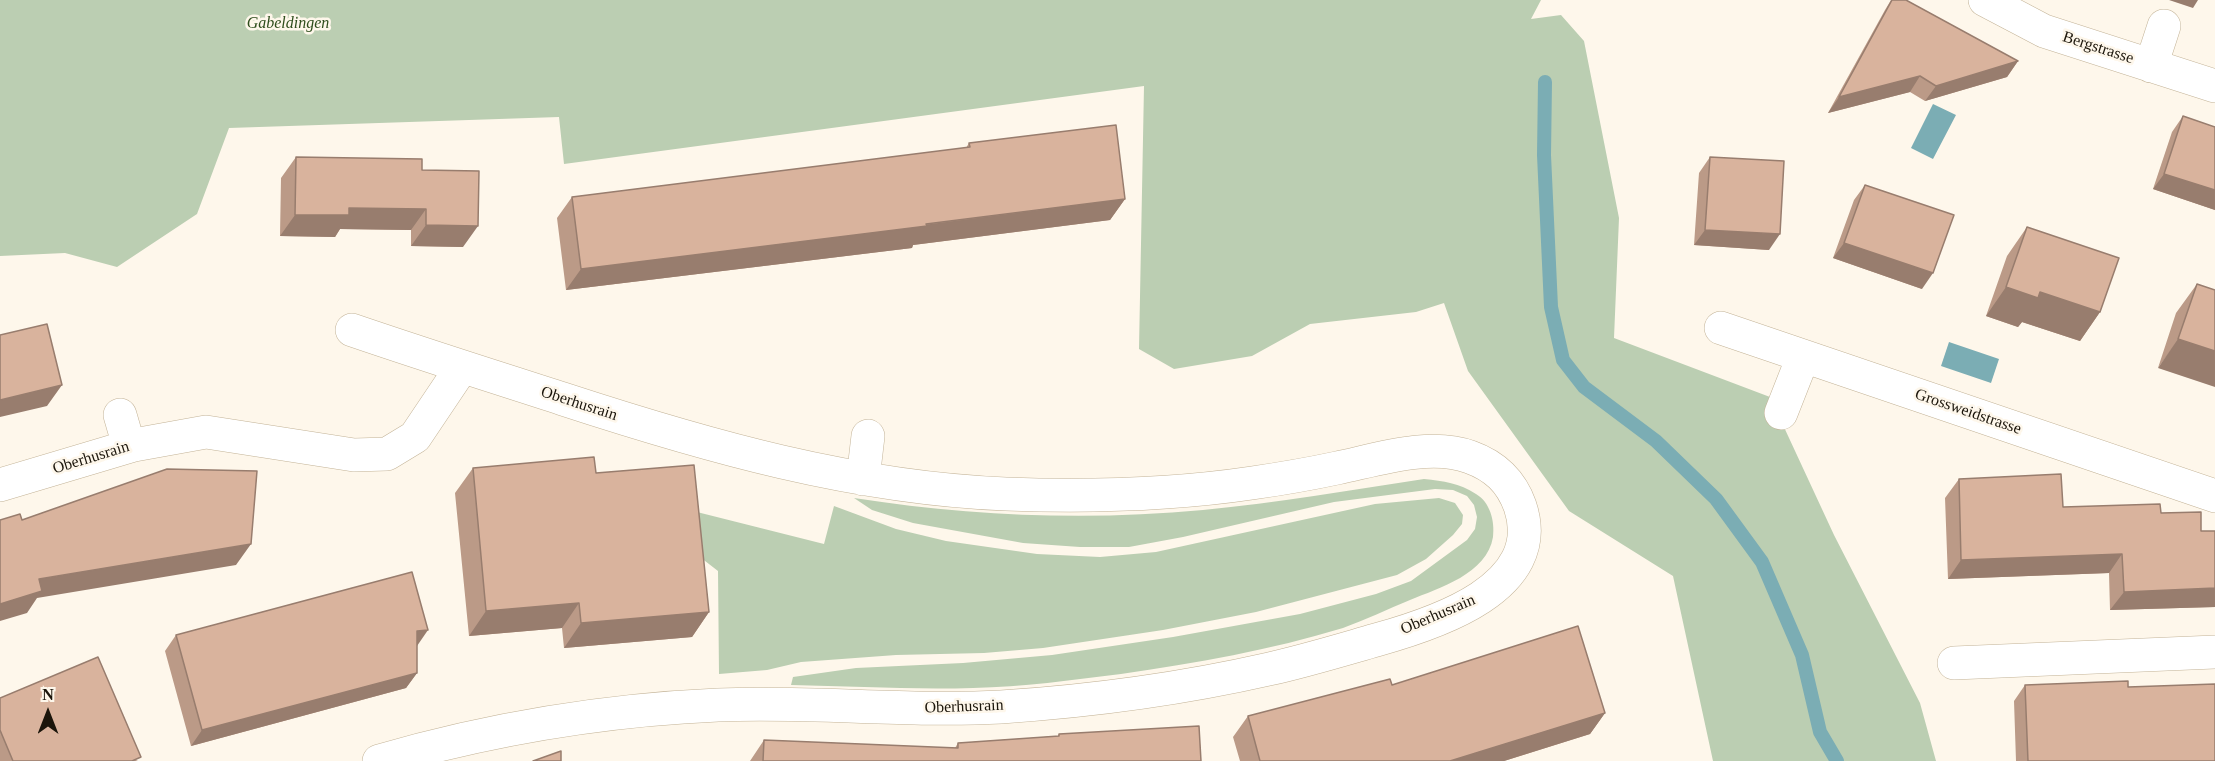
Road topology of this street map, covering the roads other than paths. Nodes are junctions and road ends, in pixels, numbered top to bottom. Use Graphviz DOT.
graph roads {
  1 [pos="1985,0"];
  2 [pos="2164,26"];
  3 [pos="2151,66"];
  4 [pos="2215,86"];
  5 [pos="1721,328"];
  6 [pos="352,330"];
  7 [pos="1803,357"];
  8 [pos="462,367"];
  9 [pos="1781,413"];
  10 [pos="120,415"];
  11 [pos="868,436"];
  12 [pos="129,446"];
  13 [pos="863,480"];
  14 [pos="0,485"];
  15 [pos="2215,496"];
  16 [pos="2215,652"];
  17 [pos="1954,663"];
  18 [pos="379,761"];
  1 -- 3 [label="street, Bergstrasse"];
  2 -- 3 [label="street"];
  3 -- 4 [label="street, Bergstrasse"];
  5 -- 7 [label="street, Grossweidstrasse"];
  6 -- 8 [label="street, Oberhusrain"];
  7 -- 9 [label="street"];
  7 -- 15 [label="street, Grossweidstrasse"];
  8 -- 12 [label="street, Oberhusrain"];
  8 -- 13 [label="street, Oberhusrain"];
  10 -- 12 [label="street"];
  11 -- 13 [label="street"];
  12 -- 14 [label="street, Oberhusrain"];
  13 -- 18 [label="street, Oberhusrain"];
  16 -- 17 [label="street"];
}
